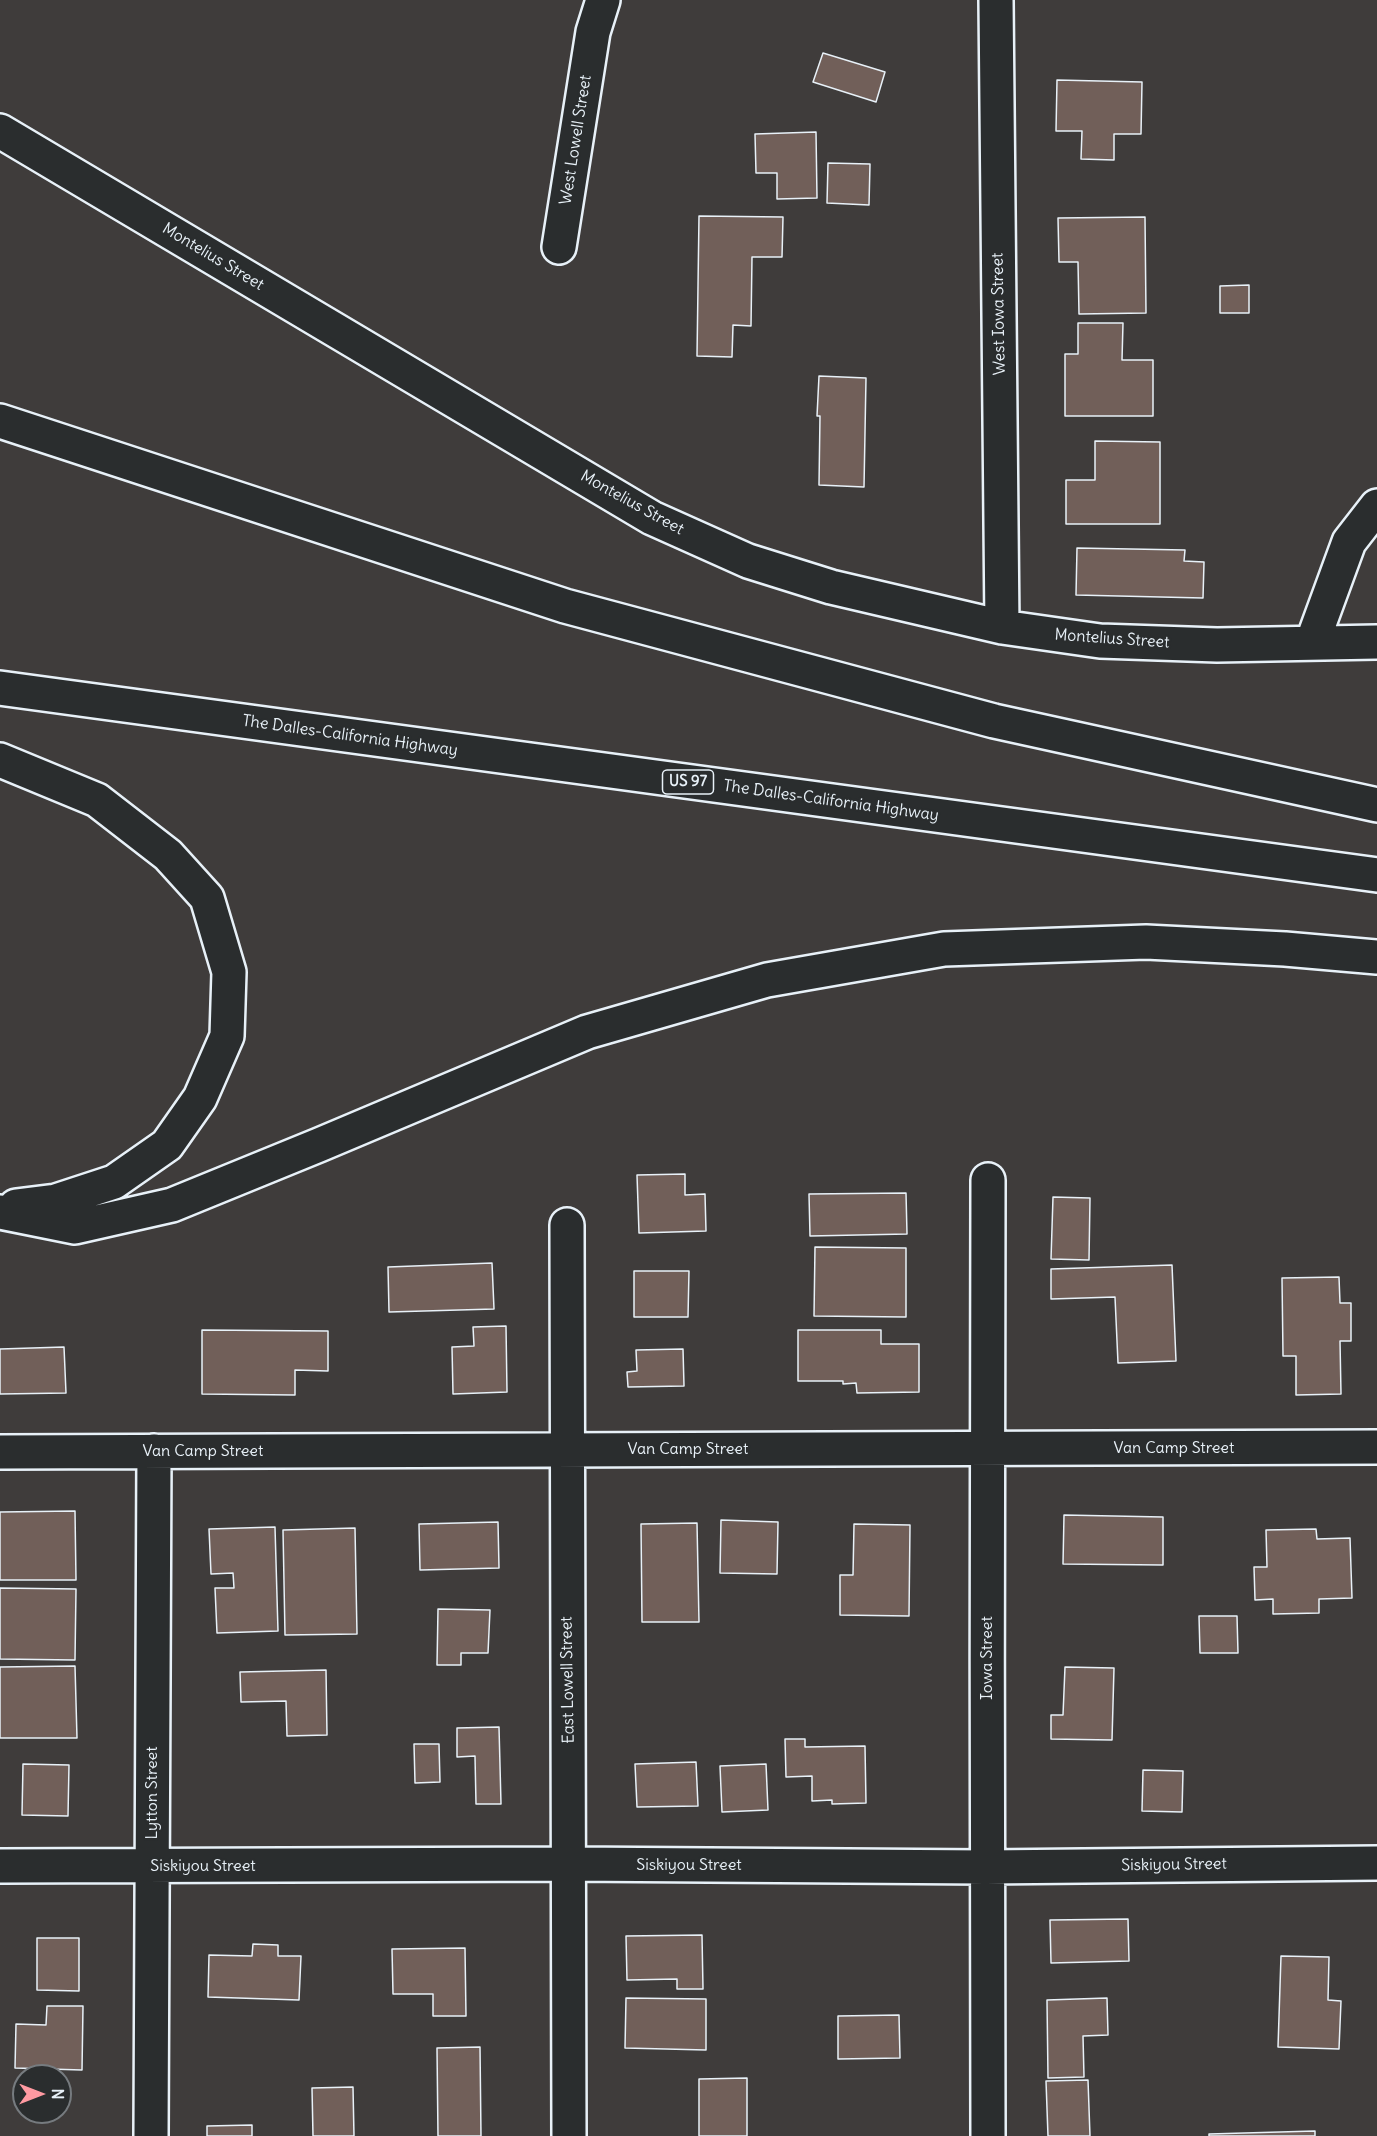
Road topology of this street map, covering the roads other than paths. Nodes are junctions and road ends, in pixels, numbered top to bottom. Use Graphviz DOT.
graph roads {
  1 [pos="603,0"];
  2 [pos="996,0"];
  3 [pos="0,131"];
  4 [pos="559,247"];
  5 [pos="0,421"];
  6 [pos="1377,506"];
  7 [pos="1002,627"];
  8 [pos="1312,642"];
  9 [pos="1377,642"];
  10 [pos="0,688"];
  11 [pos="0,760"];
  12 [pos="1377,805"];
  13 [pos="1377,875"];
  14 [pos="1377,957"];
  15 [pos="988,1180"];
  16 [pos="0,1210"];
  17 [pos="567,1225"];
  18 [pos="1377,1448"];
  19 [pos="566,1449"];
  20 [pos="989,1449"];
  21 [pos="154,1451"];
  22 [pos="0,1452"];
  23 [pos="1377,1863"];
  24 [pos="570,1864"];
  25 [pos="0,1866"];
  26 [pos="152,1867"];
  27 [pos="986,1867"];
  28 [pos="151,2136"];
  29 [pos="569,2136"];
  30 [pos="988,2136"];
  1 -- 4 [label="main road, West Lowell Street"];
  2 -- 7 [label="main road, West Iowa Street"];
  3 -- 7 [label="main road, Montelius Street"];
  5 -- 12 [label="main road"];
  6 -- 8 [label="main road"];
  7 -- 8 [label="main road, Montelius Street"];
  8 -- 9 [label="main road, Montelius Street"];
  10 -- 13 [label="main road, The Dalles-California Highway / US 97"];
  11 -- 16 [label="main road"];
  14 -- 16 [label="main road"];
  15 -- 20 [label="main road, Iowa Street"];
  17 -- 19 [label="main road, East Lowell Street"];
  18 -- 20 [label="main road, Van Camp Street"];
  19 -- 20 [label="main road, Van Camp Street"];
  19 -- 21 [label="main road, Van Camp Street"];
  19 -- 24 [label="main road, East Lowell Street"];
  20 -- 27 [label="main road, Iowa Street"];
  21 -- 22 [label="main road, Van Camp Street"];
  21 -- 26 [label="main road, Lytton Street"];
  23 -- 27 [label="main road, Siskiyou Street"];
  24 -- 26 [label="main road, Siskiyou Street"];
  24 -- 27 [label="main road, Siskiyou Street"];
  24 -- 29 [label="main road, East Lowell Street"];
  25 -- 26 [label="main road, Siskiyou Street"];
  26 -- 28 [label="main road, Lytton Street"];
  27 -- 30 [label="main road, Iowa Street"];
}
